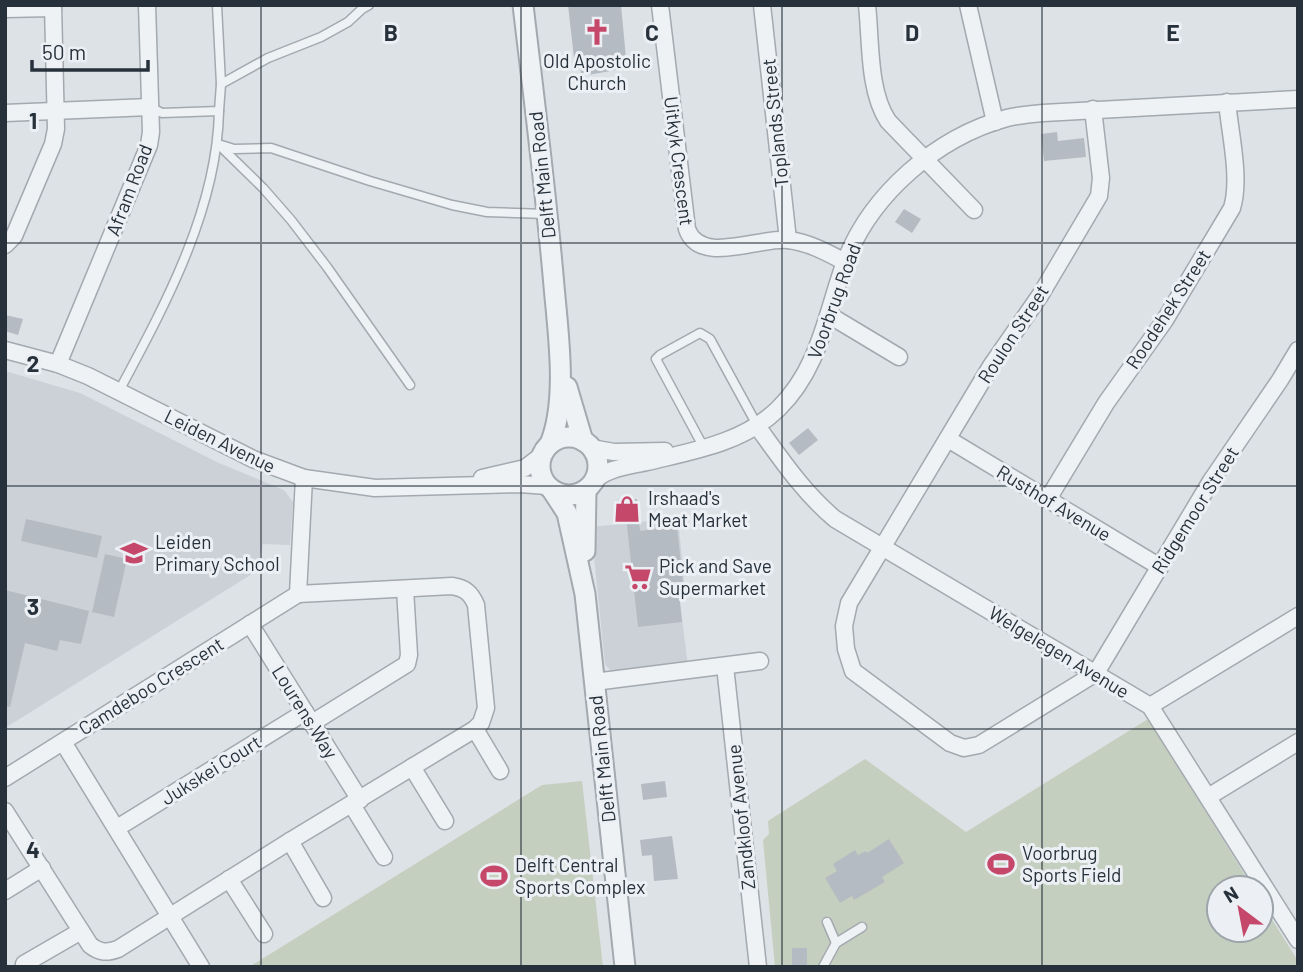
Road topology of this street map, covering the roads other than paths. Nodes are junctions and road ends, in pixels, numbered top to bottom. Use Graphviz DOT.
graph roads {
  1 [pos="147,5"];
  2 [pos="217,5"];
  3 [pos="523,5"];
  4 [pos="660,5"];
  5 [pos="762,5"];
  6 [pos="867,5"];
  7 [pos="968,5"];
  8 [pos="53,6"];
  9 [pos="363,6"];
  10 [pos="5,9"];
  11 [pos="220,84"];
  12 [pos="1298,99"];
  13 [pos="1227,102"];
  14 [pos="150,107"];
  15 [pos="1093,109"];
  16 [pos="56,111"];
  17 [pos="219,111"];
  18 [pos="5,113"];
  19 [pos="995,122"];
  20 [pos="218,144"];
  21 [pos="925,160"];
  22 [pos="974,210"];
  23 [pos="546,214"];
  24 [pos="788,240"];
  25 [pos="5,245"];
  26 [pos="845,262"];
  27 [pos="829,315"];
  28 [pos="559,345"];
  29 [pos="5,350"];
  30 [pos="1298,350"];
  31 [pos="898,357"];
  32 [pos="58,364"];
  33 [pos="410,385"];
  34 [pos="120,391"];
  35 [pos="757,426"];
  36 [pos="948,439"];
  37 [pos="587,444"];
  38 [pos="546,449"];
  39 [pos="698,449"];
  40 [pos="304,478"];
  41 [pos="446,486"];
  42 [pos="590,486"];
  43 [pos="550,488"];
  44 [pos="1048,499"];
  45 [pos="883,548"];
  46 [pos="1160,567"];
  47 [pos="405,589"];
  48 [pos="298,594"];
  49 [pos="585,594"];
  50 [pos="1298,616"];
  51 [pos="250,624"];
  52 [pos="760,661"];
  53 [pos="725,666"];
  54 [pos="1096,673"];
  55 [pos="594,682"];
  56 [pos="1150,706"];
  57 [pos="308,717"];
  58 [pos="475,729"];
  59 [pos="1298,741"];
  60 [pos="63,742"];
  61 [pos="412,767"];
  62 [pos="500,771"];
  63 [pos="5,778"];
  64 [pos="1208,797"];
  65 [pos="356,802"];
  66 [pos="5,811"];
  67 [pos="446,821"];
  68 [pos="117,828"];
  69 [pos="290,841"];
  70 [pos="384,857"];
  71 [pos="42,869"];
  72 [pos="229,879"];
  73 [pos="5,891"];
  74 [pos="323,898"];
  75 [pos="171,915"];
  76 [pos="827,922"];
  77 [pos="862,927"];
  78 [pos="81,931"];
  79 [pos="264,934"];
  80 [pos="1298,940"];
  81 [pos="836,943"];
  82 [pos="24,964"];
  83 [pos="201,967"];
  84 [pos="625,967"];
  85 [pos="758,967"];
  86 [pos="823,967"];
  1 -- 14 [label="street, Afram Road"];
  2 -- 11 [label="lane"];
  3 -- 23 [label="street, Delft Main Road"];
  4 -- 24 [label="street, Uitkyk Crescent"];
  5 -- 24 [label="street, Toplands Street"];
  6 -- 21 [label="street"];
  7 -- 19 [label="street"];
  8 -- 10 [label="street"];
  8 -- 16 [label="street"];
  9 -- 11 [label="lane"];
  11 -- 17 [label="lane"];
  12 -- 13 [label="street, Voorbrug Road"];
  13 -- 15 [label="street, Voorbrug Road"];
  13 -- 44 [label="street, Roodehek Street"];
  14 -- 16 [label="street"];
  14 -- 17 [label="lane"];
  14 -- 32 [label="street, Afram Road"];
  15 -- 19 [label="street, Voorbrug Road"];
  15 -- 36 [label="street, Roulon Street"];
  16 -- 18 [label="street"];
  16 -- 25 [label="street"];
  17 -- 20 [label="lane"];
  19 -- 21 [label="street, Voorbrug Road"];
  20 -- 23 [label="lane"];
  20 -- 33 [label="lane"];
  20 -- 34 [label="lane"];
  21 -- 22 [label="street"];
  21 -- 26 [label="street, Voorbrug Road"];
  23 -- 28 [label="street, Delft Main Road"];
  24 -- 26 [label="street, Uitkyk Crescent"];
  26 -- 27 [label="street, Voorbrug Road"];
  27 -- 31 [label="street"];
  27 -- 35 [label="street, Voorbrug Road"];
  28 -- 37 [label="street, Delft Main Road"];
  28 -- 38 [label="street, Delft Main Road"];
  29 -- 32 [label="street, Leiden Avenue"];
  30 -- 46 [label="street, Ridgemoor Street"];
  32 -- 34 [label="street, Leiden Avenue"];
  34 -- 40 [label="street, Leiden Avenue"];
  35 -- 39 [label="street, Voorbrug Road"];
  35 -- 39 [label="lane"];
  35 -- 45 [label="street, Welgelegen Avenue"];
  36 -- 44 [label="street, Rusthof Avenue"];
  36 -- 45 [label="street, Roulon Street"];
  37 -- 38 [label="street"];
  37 -- 39 [label="street, Voorbrug Road"];
  37 -- 42 [label="street"];
  38 -- 41 [label="street, Leiden Avenue"];
  38 -- 43 [label="street"];
  39 -- 42 [label="street, Voorbrug Road"];
  40 -- 41 [label="street, Leiden Avenue"];
  40 -- 48 [label="street"];
  41 -- 43 [label="street, Leiden Avenue"];
  42 -- 43 [label="street"];
  42 -- 49 [label="street, Delft Main Road"];
  43 -- 49 [label="street, Delft Main Road"];
  44 -- 46 [label="street, Rusthof Avenue"];
  45 -- 54 [label="street, Welgelegen Avenue"];
  45 -- 54 [label="street, Roulon Street"];
  46 -- 54 [label="street, Ridgemoor Street"];
  47 -- 48 [label="street, Camdeboo Crescent"];
  47 -- 57 [label="street, Jukskei Court"];
  47 -- 58 [label="street, Camdeboo Crescent"];
  48 -- 51 [label="street, Camdeboo Crescent"];
  49 -- 55 [label="street, Delft Main Road"];
  50 -- 56 [label="street"];
  51 -- 57 [label="street, Lourens Way"];
  51 -- 60 [label="street, Camdeboo Crescent"];
  52 -- 53 [label="street"];
  53 -- 55 [label="street"];
  53 -- 85 [label="street, Zandkloof Avenue"];
  54 -- 56 [label="street, Welgelegen Avenue"];
  55 -- 84 [label="street, Delft Main Road"];
  56 -- 64 [label="street, Welgelegen Avenue"];
  57 -- 65 [label="street, Lourens Way"];
  57 -- 68 [label="street, Jukskei Court"];
  58 -- 61 [label="street"];
  58 -- 62 [label="street"];
  59 -- 64 [label="street"];
  60 -- 63 [label="street, Camdeboo Crescent"];
  60 -- 68 [label="street"];
  61 -- 65 [label="street"];
  61 -- 67 [label="street"];
  64 -- 80 [label="street, Welgelegen Avenue"];
  65 -- 69 [label="street"];
  65 -- 70 [label="street"];
  66 -- 71 [label="street"];
  68 -- 75 [label="street"];
  69 -- 72 [label="street"];
  69 -- 74 [label="street"];
  71 -- 73 [label="street"];
  71 -- 78 [label="street"];
  72 -- 75 [label="street"];
  72 -- 79 [label="street"];
  75 -- 78 [label="street"];
  75 -- 83 [label="street"];
  76 -- 81 [label="lane"];
  77 -- 81 [label="lane"];
  78 -- 82 [label="street"];
  81 -- 86 [label="lane"];
}
